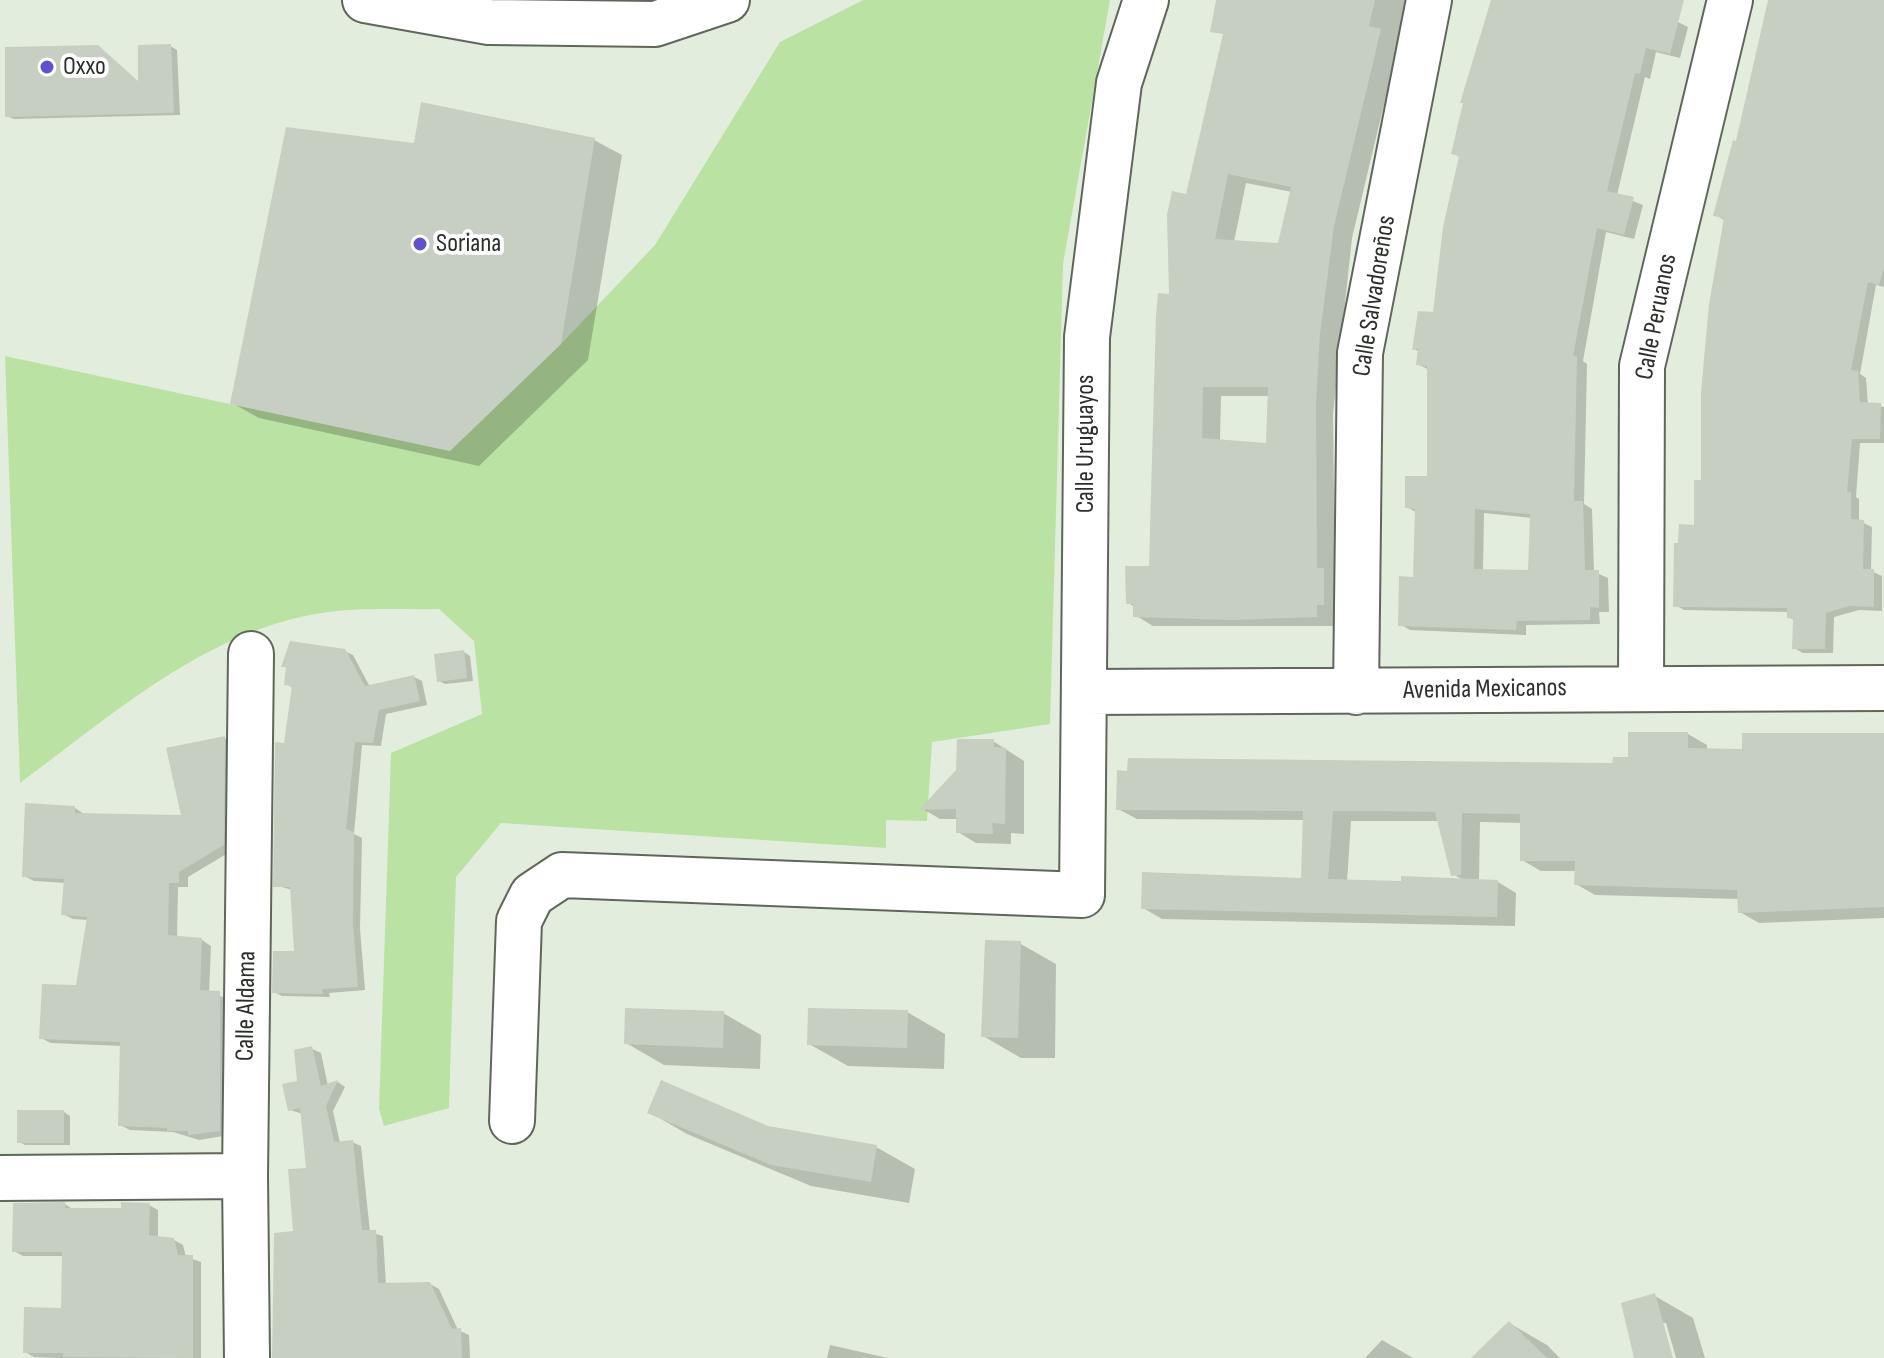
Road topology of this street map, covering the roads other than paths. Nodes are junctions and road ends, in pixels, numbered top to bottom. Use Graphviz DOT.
graph roads {
  1 [pos="365,0"];
  2 [pos="727,0"];
  3 [pos="1146,0"];
  4 [pos="1429,0"];
  5 [pos="1730,0"];
  6 [pos="490,11"];
  7 [pos="251,654"];
  8 [pos="1641,688"];
  9 [pos="1884,688"];
  10 [pos="1085,692"];
  11 [pos="1356,692"];
  12 [pos="512,1121"];
  13 [pos="245,1176"];
  14 [pos="0,1178"];
  15 [pos="247,1358"];
  1 -- 6 [label="street"];
  2 -- 6 [label="street"];
  3 -- 10 [label="street, Calle Uruguayos"];
  4 -- 11 [label="street, Calle Salvadoreños"];
  5 -- 8 [label="street, Calle Peruanos"];
  7 -- 13 [label="street, Calle Aldama"];
  8 -- 9 [label="street, Avenida Mexicanos"];
  8 -- 11 [label="street, Avenida Mexicanos"];
  10 -- 11 [label="street, Avenida Mexicanos"];
  10 -- 12 [label="street, Calle Uruguayos"];
  13 -- 14 [label="street"];
  13 -- 15 [label="street, Calle Aldama"];
}
